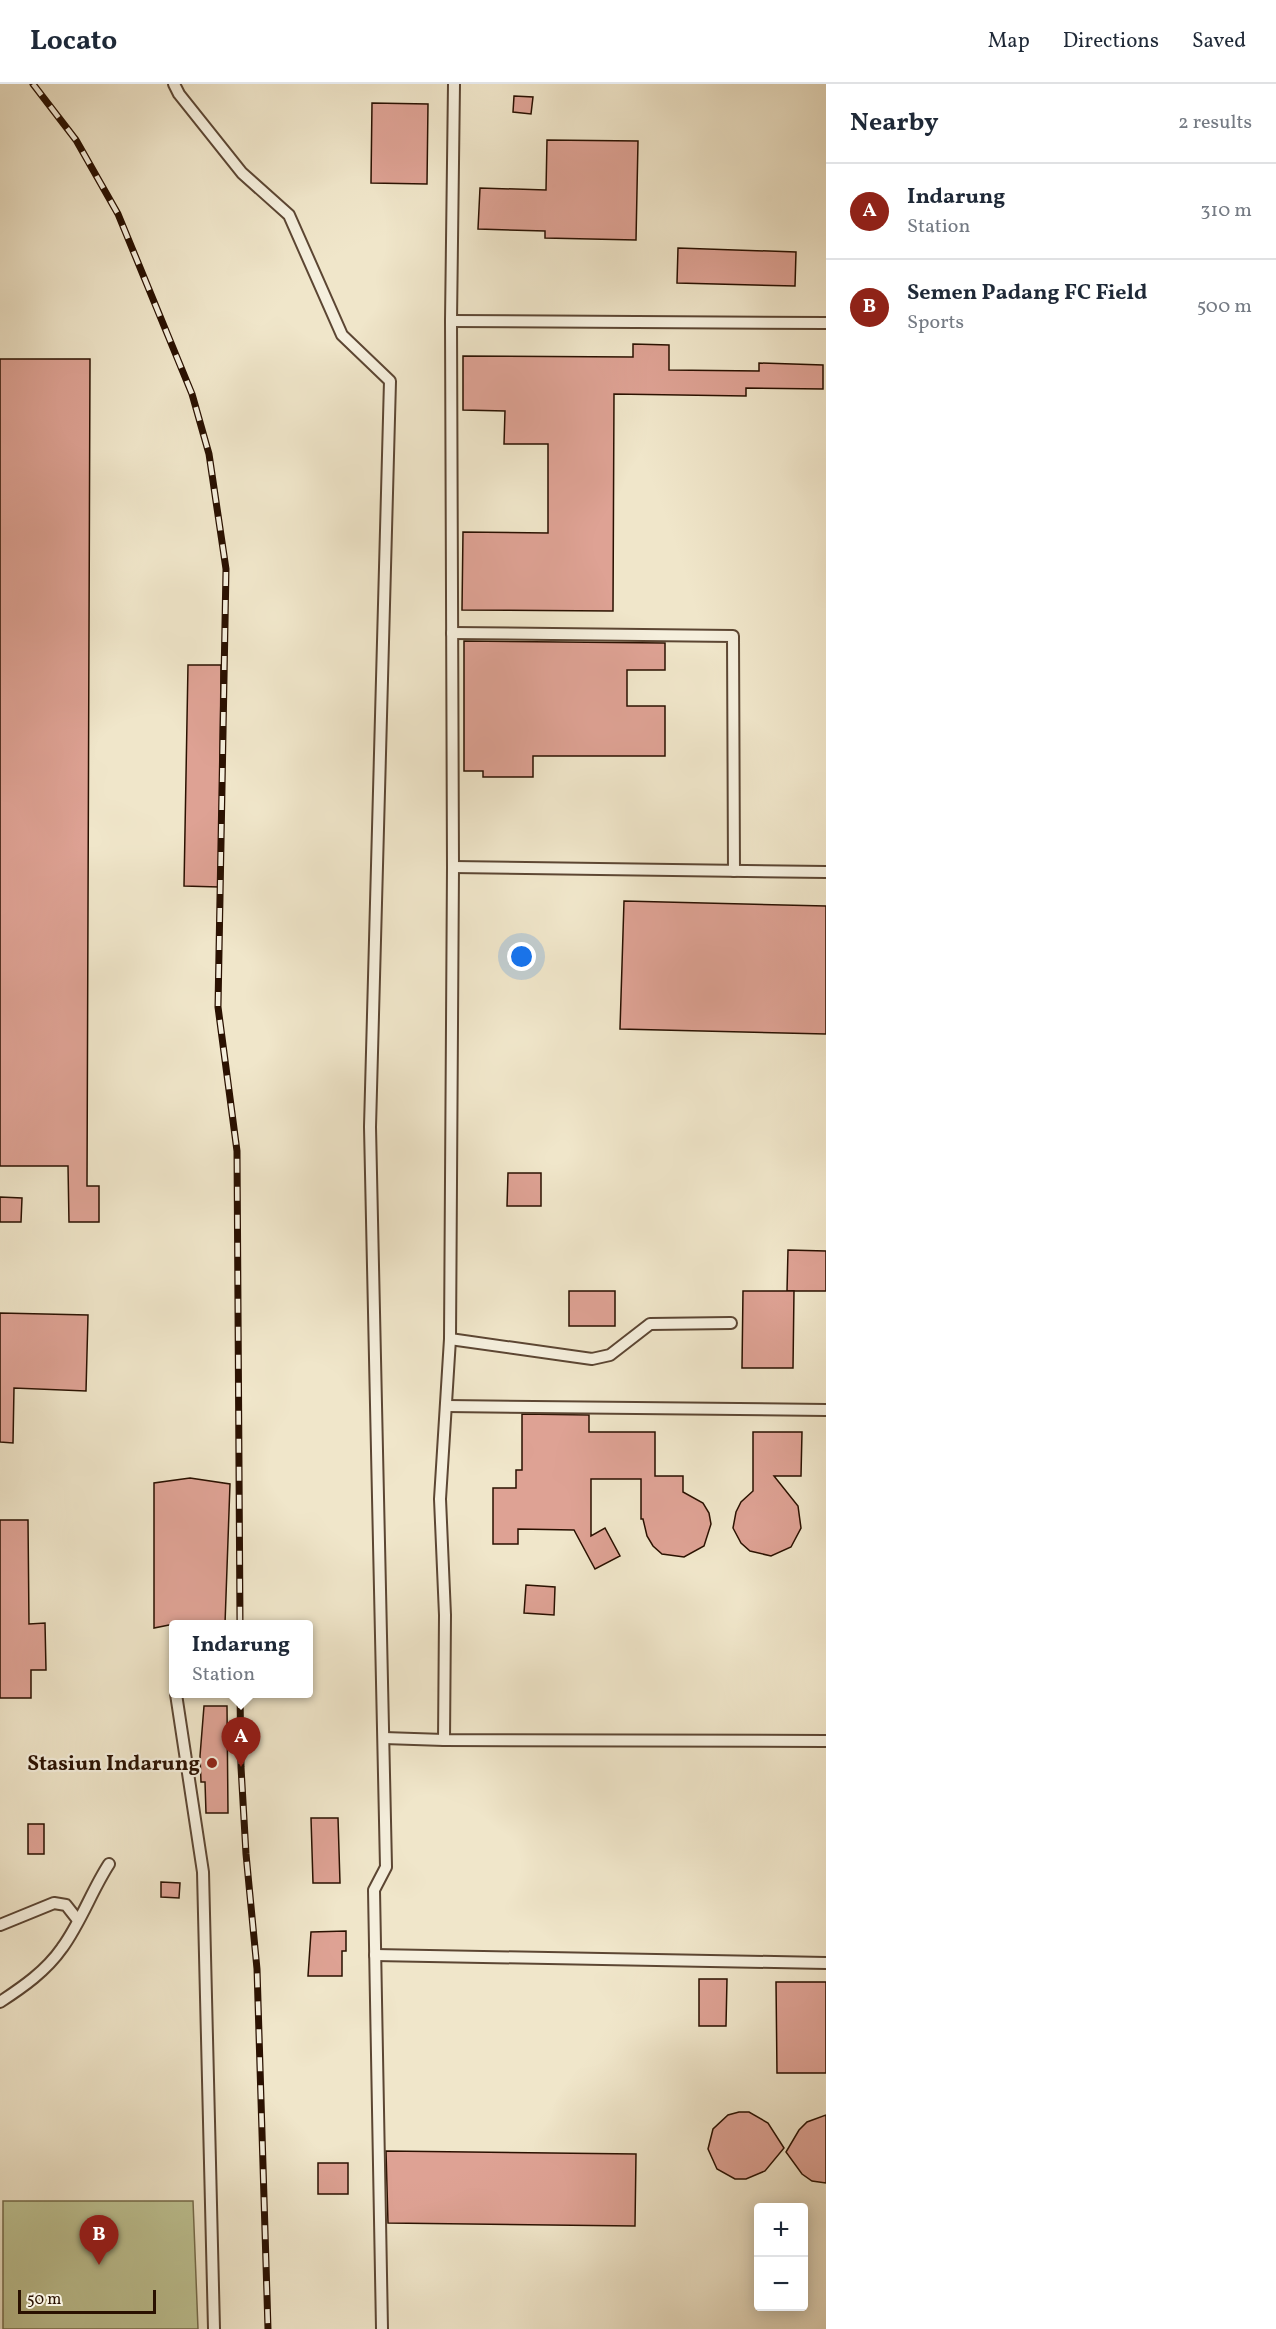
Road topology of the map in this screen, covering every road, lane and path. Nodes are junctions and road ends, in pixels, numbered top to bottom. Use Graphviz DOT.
graph roads {
  1 [pos="174,84"];
  2 [pos="454,84"];
  3 [pos="451,321"];
  4 [pos="826,323"];
  5 [pos="452,633"];
  6 [pos="453,867"];
  7 [pos="734,871"];
  8 [pos="826,872"];
  9 [pos="731,1323"];
  10 [pos="450,1339"];
  11 [pos="447,1406"];
  12 [pos="826,1410"];
  13 [pos="177,1698"];
  14 [pos="384,1738"];
  15 [pos="444,1740"];
  16 [pos="826,1741"];
  17 [pos="109,1864"];
  18 [pos="77,1919"];
  19 [pos="0,1925"];
  20 [pos="375,1955"];
  21 [pos="826,1964"];
  22 [pos="0,2002"];
  23 [pos="214,2329"];
  24 [pos="382,2329"];
  1 -- 14 [label="lane"];
  2 -- 3 [label="lane"];
  3 -- 4 [label="lane"];
  3 -- 5 [label="lane"];
  5 -- 6 [label="lane"];
  5 -- 7 [label="lane"];
  6 -- 7 [label="lane"];
  6 -- 10 [label="lane"];
  7 -- 8 [label="lane"];
  9 -- 10 [label="lane"];
  10 -- 11 [label="lane"];
  11 -- 12 [label="lane"];
  11 -- 15 [label="lane"];
  13 -- 23 [label="lane"];
  14 -- 15 [label="lane"];
  14 -- 20 [label="lane"];
  15 -- 16 [label="lane"];
  17 -- 18 [label="lane"];
  18 -- 19 [label="lane"];
  18 -- 22 [label="lane"];
  20 -- 21 [label="lane"];
  20 -- 24 [label="lane"];
}
